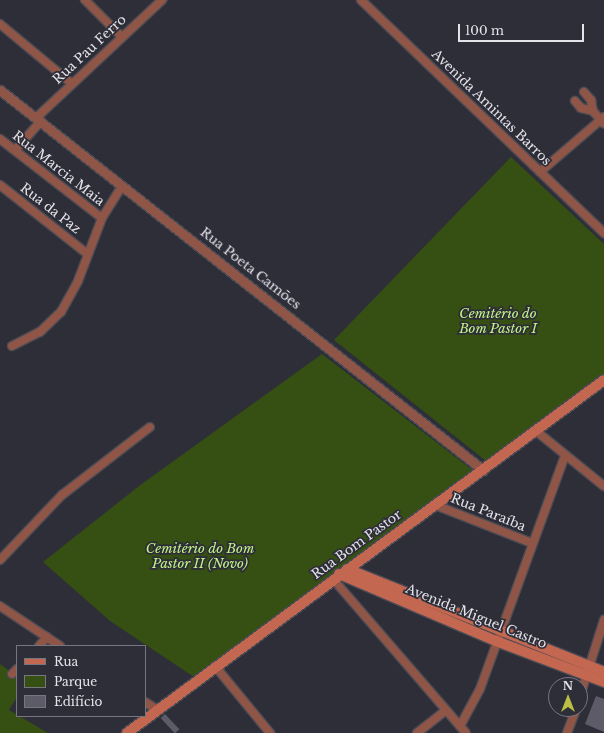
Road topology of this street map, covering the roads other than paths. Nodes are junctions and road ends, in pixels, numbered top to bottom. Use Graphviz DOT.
graph roads {
  1 [pos="85,0"];
  2 [pos="162,0"];
  3 [pos="361,0"];
  4 [pos="0,24"];
  5 [pos="122,37"];
  6 [pos="71,83"];
  7 [pos="0,90"];
  8 [pos="584,92"];
  9 [pos="575,101"];
  10 [pos="593,111"];
  11 [pos="38,119"];
  12 [pos="603,120"];
  13 [pos="0,139"];
  14 [pos="15,150"];
  15 [pos="540,172"];
  16 [pos="0,185"];
  17 [pos="122,186"];
  18 [pos="102,218"];
  19 [pos="604,233"];
  20 [pos="86,253"];
  21 [pos="12,346"];
  22 [pos="604,380"];
  23 [pos="150,428"];
  24 [pos="536,431"];
  25 [pos="564,455"];
  26 [pos="483,470"];
  27 [pos="604,486"];
  28 [pos="435,505"];
  29 [pos="532,543"];
  30 [pos="0,560"];
  31 [pos="340,574"];
  32 [pos="0,606"];
  33 [pos="604,620"];
  34 [pos="47,637"];
  35 [pos="498,637"];
  36 [pos="40,645"];
  37 [pos="59,645"];
  38 [pos="216,666"];
  39 [pos="587,671"];
  40 [pos="604,672"];
  41 [pos="585,677"];
  42 [pos="604,682"];
  43 [pos="146,703"];
  44 [pos="158,710"];
  45 [pos="446,710"];
  46 [pos="573,717"];
  47 [pos="460,726"];
  48 [pos="127,733"];
  49 [pos="270,733"];
  50 [pos="418,733"];
  51 [pos="466,733"];
  52 [pos="567,733"];
  1 -- 5 [label="street"];
  2 -- 5 [label="street, Rua Pau Ferro"];
  3 -- 15 [label="street, Avenida Amintas Barros"];
  4 -- 6 [label="street"];
  5 -- 6 [label="street, Rua Pau Ferro"];
  6 -- 11 [label="street, Rua Pau Ferro"];
  7 -- 11 [label="street, Rua Poeta Camões"];
  8 -- 10 [label="street"];
  9 -- 10 [label="street"];
  10 -- 12 [label="street"];
  11 -- 14 [label="street, Rua Pau Ferro"];
  11 -- 17 [label="street, Rua Poeta Camões"];
  12 -- 15 [label="street"];
  13 -- 14 [label="street, Rua Marcia Maia"];
  14 -- 18 [label="street, Rua Marcia Maia"];
  15 -- 19 [label="street, Avenida Amintas Barros"];
  16 -- 20 [label="street, Rua da Paz"];
  17 -- 18 [label="street, Rua da Paz"];
  17 -- 26 [label="street, Rua Poeta Camões"];
  18 -- 20 [label="street, Rua da Paz"];
  20 -- 21 [label="street, Rua da Paz"];
  22 -- 24 [label="main road, Rua Bom Pastor"];
  23 -- 30 [label="street"];
  24 -- 25 [label="street"];
  24 -- 26 [label="main road, Rua Bom Pastor"];
  25 -- 27 [label="street"];
  25 -- 29 [label="street"];
  26 -- 28 [label="main road, Rua Bom Pastor"];
  28 -- 29 [label="street, Rua Paraíba"];
  28 -- 31 [label="main road, Rua Bom Pastor"];
  29 -- 35 [label="street"];
  31 -- 35 [label="main road, Avenida Miguel Castro"];
  31 -- 38 [label="main road, Rua Bom Pastor"];
  31 -- 45 [label="street"];
  32 -- 34 [label="street"];
  33 -- 39 [label="street"];
  34 -- 36 [label="street"];
  34 -- 37 [label="street"];
  35 -- 39 [label="main road, Avenida Miguel Castro"];
  35 -- 47 [label="street"];
  38 -- 44 [label="main road, Rua Bom Pastor"];
  38 -- 49 [label="street"];
  39 -- 40 [label="main road, Avenida Miguel Castro"];
  39 -- 41 [label="street"];
  39 -- 42 [label="main road, Avenida Miguel Castro"];
  43 -- 44 [label="street"];
  44 -- 48 [label="main road, Rua Bom Pastor"];
  45 -- 47 [label="street"];
  45 -- 50 [label="street"];
  46 -- 52 [label="street"];
  47 -- 51 [label="street"];
}
